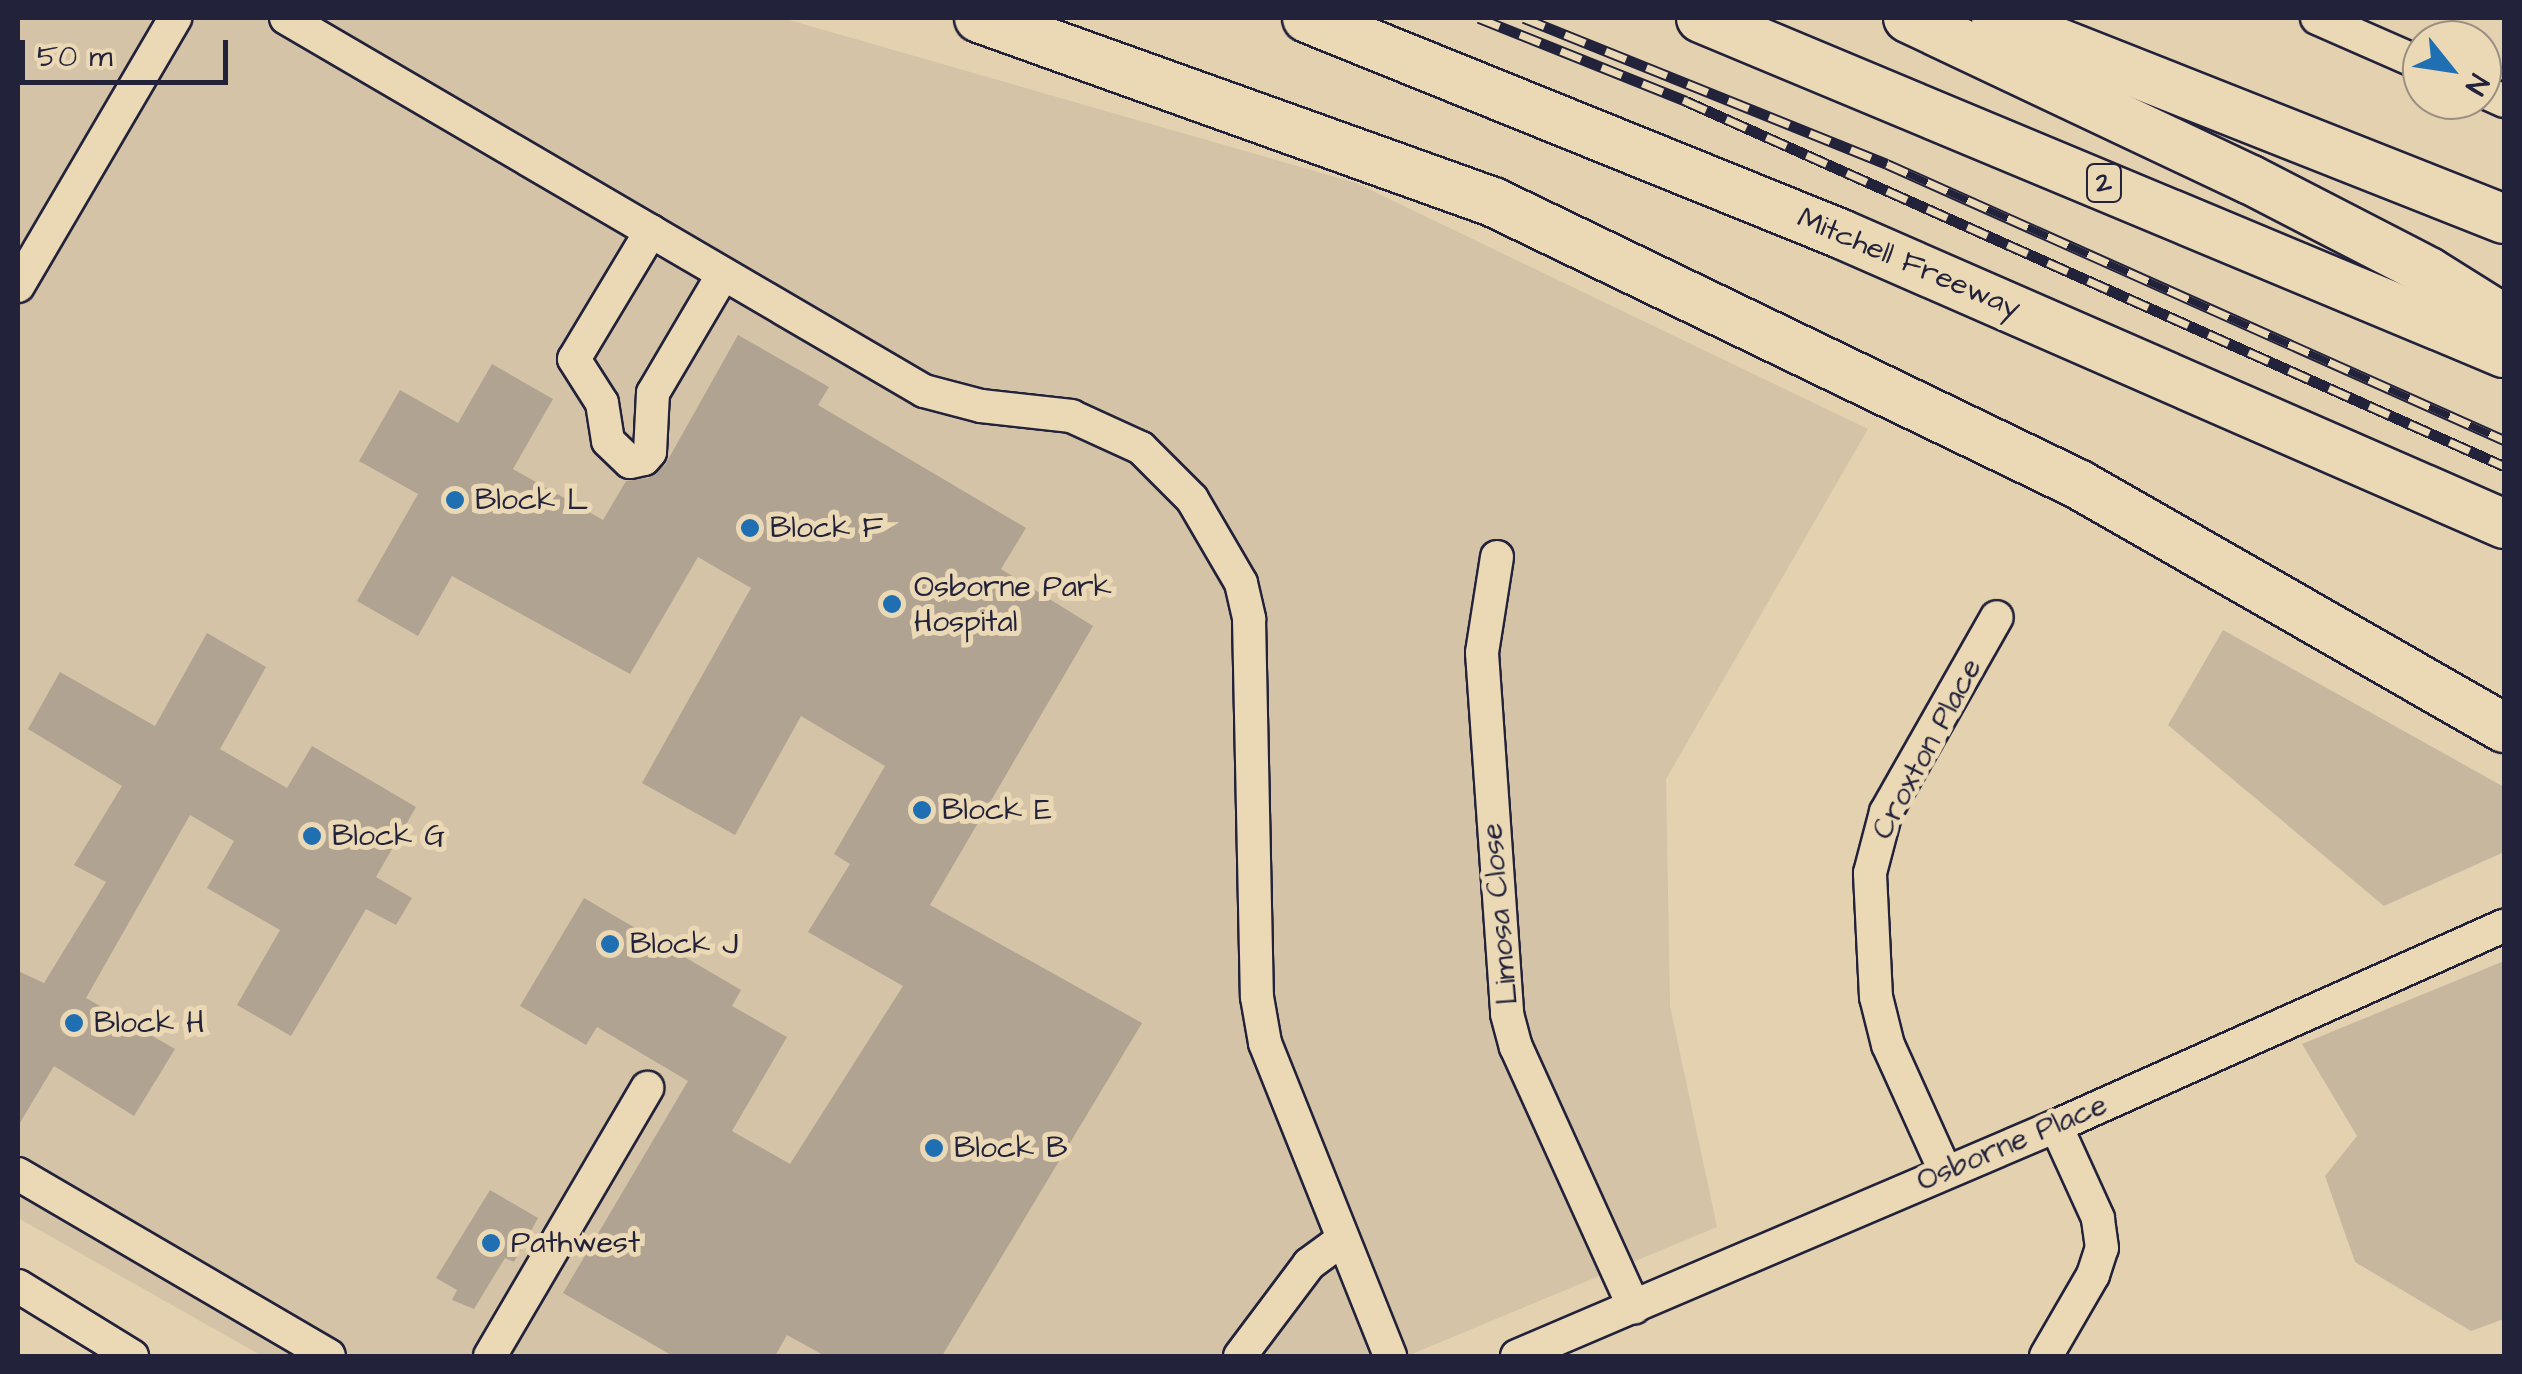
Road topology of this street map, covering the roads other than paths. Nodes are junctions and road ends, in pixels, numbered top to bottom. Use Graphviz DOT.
graph roads {
  1 [pos="175,18"];
  2 [pos="286,18"];
  3 [pos="979,18"];
  4 [pos="1307,18"];
  5 [pos="1701,18"];
  6 [pos="1908,18"];
  7 [pos="1996,18"];
  8 [pos="2317,18"];
  9 [pos="2402,55"];
  10 [pos="2504,219"];
  11 [pos="650,231"];
  12 [pos="723,274"];
  13 [pos="18,286"];
  14 [pos="2504,320"];
  15 [pos="2504,353"];
  16 [pos="2504,524"];
  17 [pos="1497,557"];
  18 [pos="1997,617"];
  19 [pos="2504,728"];
  20 [pos="2504,926"];
  21 [pos="647,1088"];
  22 [pos="2056,1126"];
  23 [pos="1945,1170"];
  24 [pos="18,1174"];
  25 [pos="1344,1239"];
  26 [pos="18,1286"];
  27 [pos="1634,1307"];
  28 [pos="132,1356"];
  29 [pos="329,1356"];
  30 [pos="490,1356"];
  31 [pos="1240,1356"];
  32 [pos="1390,1356"];
  33 [pos="1517,1356"];
  34 [pos="2046,1356"];
  1 -- 13 [label="street"];
  2 -- 11 [label="street"];
  3 -- 19 [label="highway"];
  4 -- 16 [label="highway, Mitchell Freeway"];
  5 -- 15 [label="highway, 2"];
  6 -- 14 [label="highway"];
  7 -- 10 [label="highway"];
  8 -- 9 [label="street"];
  11 -- 12 [label="street"];
  11 -- 12 [label="street"];
  12 -- 25 [label="street"];
  17 -- 27 [label="street, Limosa Close"];
  18 -- 23 [label="street, Croxton Place"];
  20 -- 22 [label="street, Osborne Place"];
  21 -- 30 [label="street"];
  22 -- 23 [label="street, Osborne Place"];
  22 -- 34 [label="street"];
  23 -- 27 [label="street, Osborne Place"];
  24 -- 29 [label="street"];
  25 -- 31 [label="street"];
  25 -- 32 [label="street"];
  26 -- 28 [label="street"];
  27 -- 33 [label="street, Osborne Place"];
}
